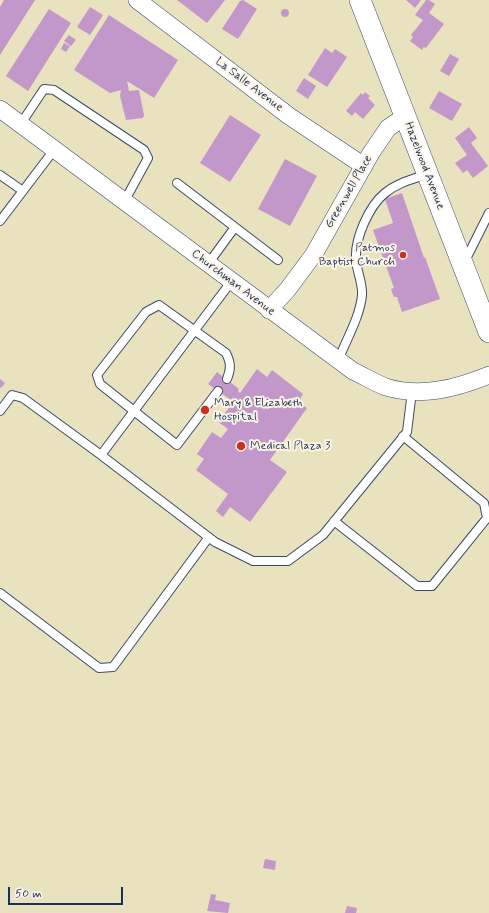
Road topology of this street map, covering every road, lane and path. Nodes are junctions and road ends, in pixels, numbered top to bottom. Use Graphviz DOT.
graph roads {
  1 [pos="137,0"];
  2 [pos="360,0"];
  3 [pos="0,109"];
  4 [pos="404,117"];
  5 [pos="20,125"];
  6 [pos="54,150"];
  7 [pos="364,166"];
  8 [pos="427,174"];
  9 [pos="0,175"];
  10 [pos="177,183"];
  11 [pos="23,191"];
  12 [pos="124,202"];
  13 [pos="489,213"];
  14 [pos="0,221"];
  15 [pos="235,227"];
  16 [pos="278,260"];
  17 [pos="208,264"];
  18 [pos="463,265"];
  19 [pos="231,282"];
  20 [pos="269,310"];
  21 [pos="195,330"];
  22 [pos="489,332"];
  23 [pos="338,361"];
  24 [pos="489,375"];
  25 [pos="227,380"];
  26 [pos="218,390"];
  27 [pos="412,391"];
  28 [pos="134,411"];
  29 [pos="0,412"];
  30 [pos="403,436"];
  31 [pos="101,454"];
  32 [pos="334,521"];
  33 [pos="209,537"];
  34 [pos="0,593"];
  1 -- 7 [label="street, La Salle Avenue"];
  2 -- 4 [label="street, Hazelwood Avenue"];
  3 -- 5 [label="street, Churchman Avenue"];
  4 -- 7 [label="street, Greenwell Place"];
  4 -- 8 [label="street, Hazelwood Avenue"];
  5 -- 6 [label="street, Churchman Avenue"];
  5 -- 12 [label="lane"];
  6 -- 11 [label="lane"];
  6 -- 12 [label="street, Churchman Avenue"];
  7 -- 20 [label="street, Greenwell Place"];
  8 -- 18 [label="street, Hazelwood Avenue"];
  8 -- 23 [label="lane"];
  9 -- 11 [label="lane"];
  10 -- 15 [label="lane"];
  11 -- 14 [label="lane"];
  12 -- 17 [label="street, Churchman Avenue"];
  13 -- 18 [label="lane"];
  15 -- 16 [label="lane"];
  15 -- 17 [label="lane"];
  17 -- 19 [label="street, Churchman Avenue"];
  18 -- 22 [label="street, Hazelwood Avenue"];
  19 -- 20 [label="street, Churchman Avenue"];
  19 -- 21 [label="lane"];
  20 -- 23 [label="street, Churchman Avenue"];
  21 -- 25 [label="lane"];
  21 -- 28 [label="lane"];
  21 -- 28 [label="lane"];
  23 -- 27 [label="street, Churchman Avenue"];
  24 -- 27 [label="street, Churchman Avenue"];
  26 -- 28 [label="lane"];
  27 -- 30 [label="lane"];
  28 -- 31 [label="lane"];
  29 -- 31 [label="lane"];
  30 -- 32 [label="lane"];
  30 -- 32 [label="lane"];
  31 -- 33 [label="lane"];
  32 -- 33 [label="lane"];
  33 -- 34 [label="lane"];
}
